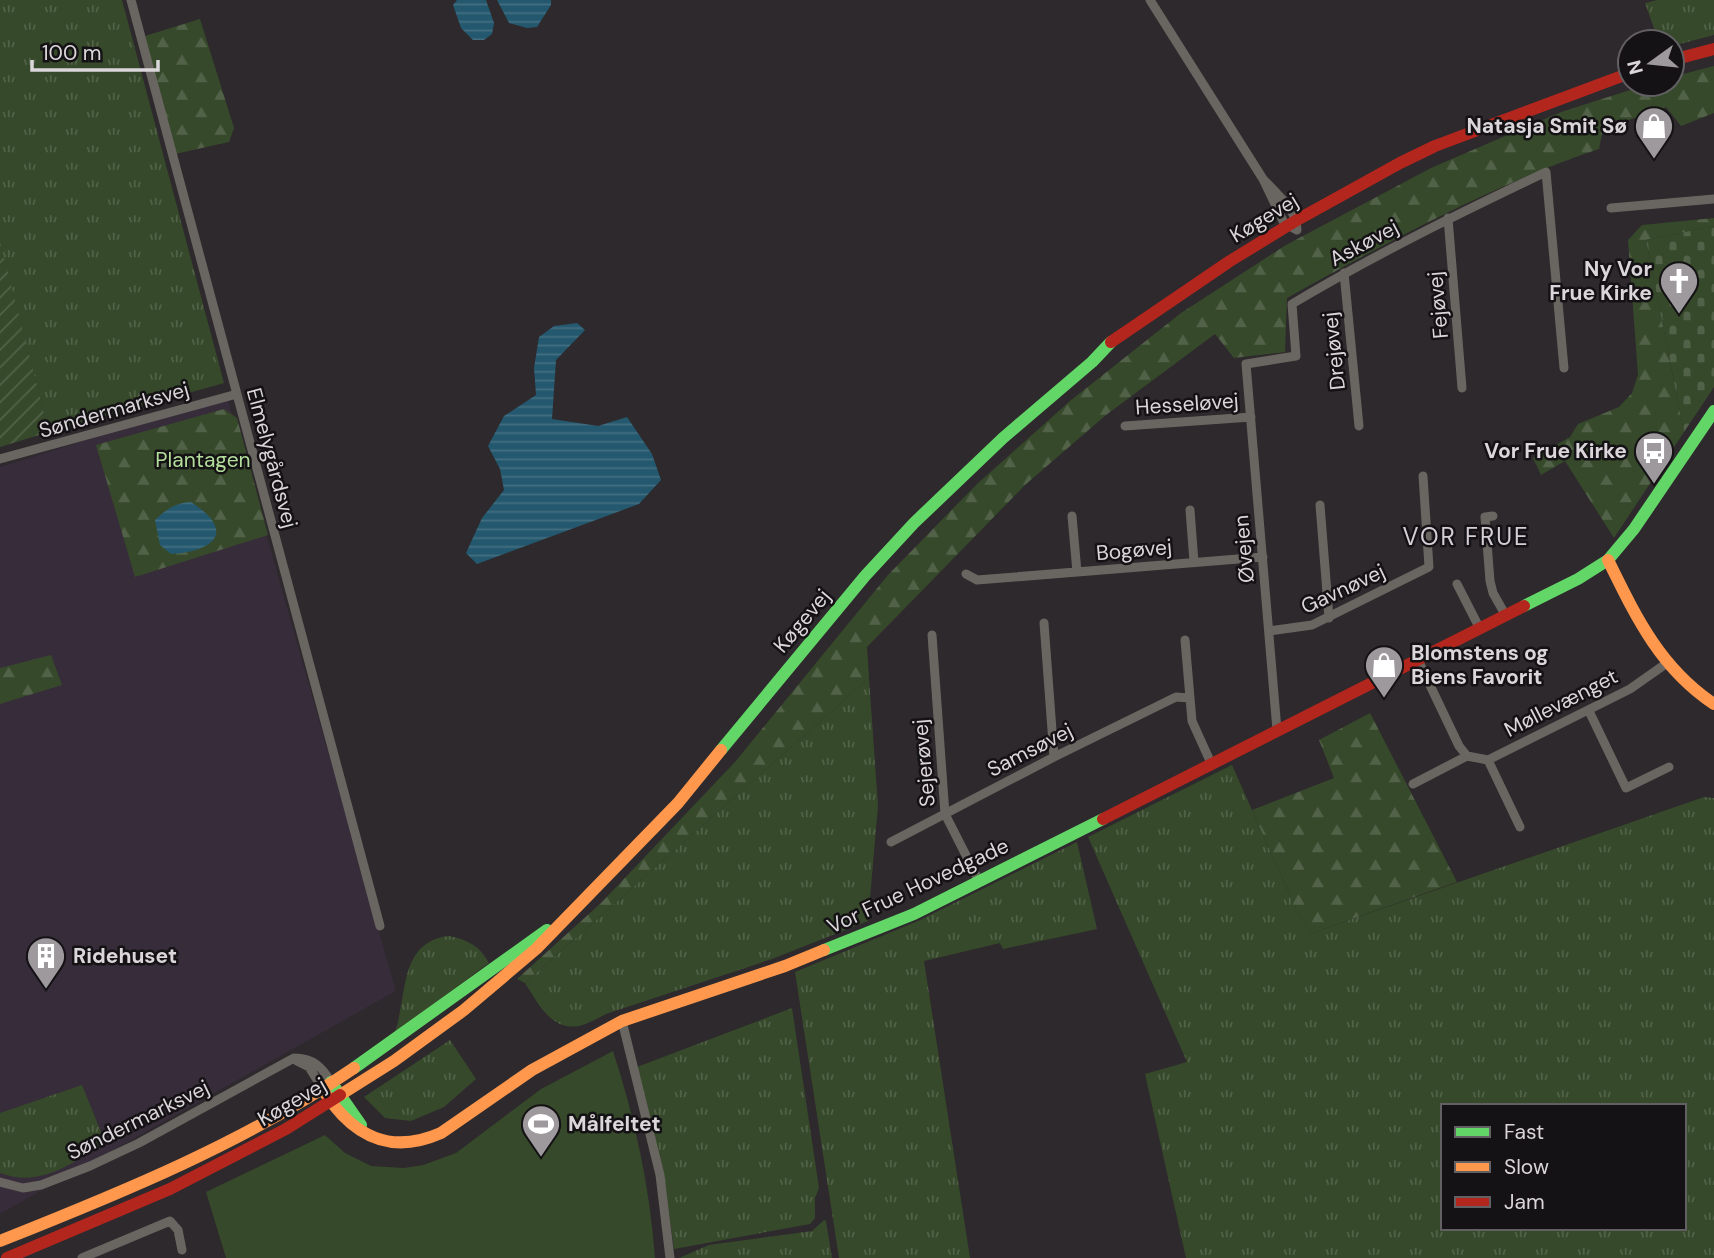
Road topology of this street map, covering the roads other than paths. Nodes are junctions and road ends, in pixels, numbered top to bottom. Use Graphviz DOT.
graph roads {
  1 [pos="131,0"];
  2 [pos="1150,0"];
  3 [pos="1714,48"];
  4 [pos="1686,56"];
  5 [pos="1616,79"];
  6 [pos="1714,200"];
  7 [pos="1611,208"];
  8 [pos="1448,218"];
  9 [pos="1293,226"];
  10 [pos="1344,273"];
  11 [pos="1247,365"];
  12 [pos="1564,368"];
  13 [pos="1462,388"];
  14 [pos="237,394"];
  15 [pos="1714,411"];
  16 [pos="1251,417"];
  17 [pos="1125,426"];
  18 [pos="1359,426"];
  19 [pos="0,459"];
  20 [pos="1423,476"];
  21 [pos="1320,505"];
  22 [pos="1190,509"];
  23 [pos="1072,516"];
  24 [pos="1493,516"];
  25 [pos="1263,557"];
  26 [pos="1608,560"];
  27 [pos="1194,562"];
  28 [pos="1077,572"];
  29 [pos="966,574"];
  30 [pos="1457,584"];
  31 [pos="1506,616"];
  32 [pos="1329,618"];
  33 [pos="1044,623"];
  34 [pos="1480,629"];
  35 [pos="1269,631"];
  36 [pos="932,635"];
  37 [pos="1185,640"];
  38 [pos="1418,660"];
  39 [pos="1667,663"];
  40 [pos="1189,698"];
  41 [pos="1714,704"];
  42 [pos="1589,711"];
  43 [pos="1277,730"];
  44 [pos="1467,756"];
  45 [pos="1054,757"];
  46 [pos="1488,760"];
  47 [pos="1211,763"];
  48 [pos="1669,767"];
  49 [pos="1413,784"];
  50 [pos="945,814"];
  51 [pos="1520,827"];
  52 [pos="891,842"];
  53 [pos="979,881"];
  54 [pos="560,922"];
  55 [pos="380,926"];
  56 [pos="622,1021"];
  57 [pos="327,1085"];
  58 [pos="335,1099"];
  59 [pos="0,1182"];
  60 [pos="0,1241"];
  61 [pos="182,1250"];
  62 [pos="7,1258"];
  63 [pos="82,1258"];
  64 [pos="670,1258"];
  1 -- 14 [label="street, Elmelygårdsvej"];
  2 -- 9 [label="street"];
  3 -- 4 [label="main road"];
  5 -- 9 [label="main road, Køgevej"];
  6 -- 7 [label="street"];
  8 -- 10 [label="street, Askøvej"];
  8 -- 12 [label="street, Askøvej"];
  8 -- 13 [label="street, Fejøvej"];
  9 -- 54 [label="main road, Køgevej"];
  10 -- 11 [label="street, Askøvej"];
  10 -- 18 [label="street, Drejøvej"];
  11 -- 16 [label="street, Øvejen"];
  14 -- 19 [label="street, Søndermarksvej"];
  14 -- 55 [label="street, Elmelygårdsvej"];
  15 -- 26 [label="main road, Vor Frue Hovedgade"];
  16 -- 17 [label="street, Hesseløvej"];
  16 -- 25 [label="street, Øvejen"];
  20 -- 32 [label="street, Gavnøvej"];
  21 -- 32 [label="street"];
  22 -- 27 [label="street, Bogøvej"];
  23 -- 28 [label="street, Bogøvej"];
  24 -- 31 [label="street"];
  25 -- 27 [label="street, Bogøvej"];
  25 -- 35 [label="street, Øvejen"];
  26 -- 31 [label="main road, Vor Frue Hovedgade"];
  26 -- 39 [label="main road"];
  27 -- 28 [label="street, Bogøvej"];
  28 -- 29 [label="street, Bogøvej"];
  30 -- 34 [label="street"];
  31 -- 34 [label="main road, Vor Frue Hovedgade"];
  32 -- 35 [label="street, Gavnøvej"];
  33 -- 45 [label="street"];
  34 -- 38 [label="main road, Vor Frue Hovedgade"];
  35 -- 43 [label="street, Øvejen"];
  36 -- 50 [label="street, Sejerøvej"];
  37 -- 40 [label="street"];
  38 -- 43 [label="main road, Vor Frue Hovedgade"];
  38 -- 44 [label="street"];
  39 -- 41 [label="main road"];
  39 -- 42 [label="street, Møllevænget"];
  40 -- 45 [label="street, Samsøvej"];
  40 -- 47 [label="street"];
  42 -- 46 [label="street, Møllevænget"];
  42 -- 48 [label="street"];
  43 -- 47 [label="main road, Vor Frue Hovedgade"];
  44 -- 46 [label="street, Møllevænget"];
  44 -- 49 [label="street"];
  45 -- 50 [label="street, Samsøvej"];
  46 -- 51 [label="street"];
  47 -- 53 [label="main road, Vor Frue Hovedgade"];
  50 -- 52 [label="street, Samsøvej"];
  50 -- 53 [label="street, Sejerøvej"];
  53 -- 56 [label="main road, Vor Frue Hovedgade"];
  54 -- 57 [label="main road, Køgevej"];
  54 -- 58 [label="main road, Køgevej"];
  56 -- 58 [label="main road, Vor Frue Hovedgade"];
  56 -- 64 [label="street"];
  57 -- 58 [label="main road, Vor Frue Hovedgade"];
  57 -- 59 [label="street, Søndermarksvej"];
  57 -- 60 [label="main road, Køgevej"];
  58 -- 62 [label="main road, Køgevej"];
  61 -- 63 [label="street"];
}
